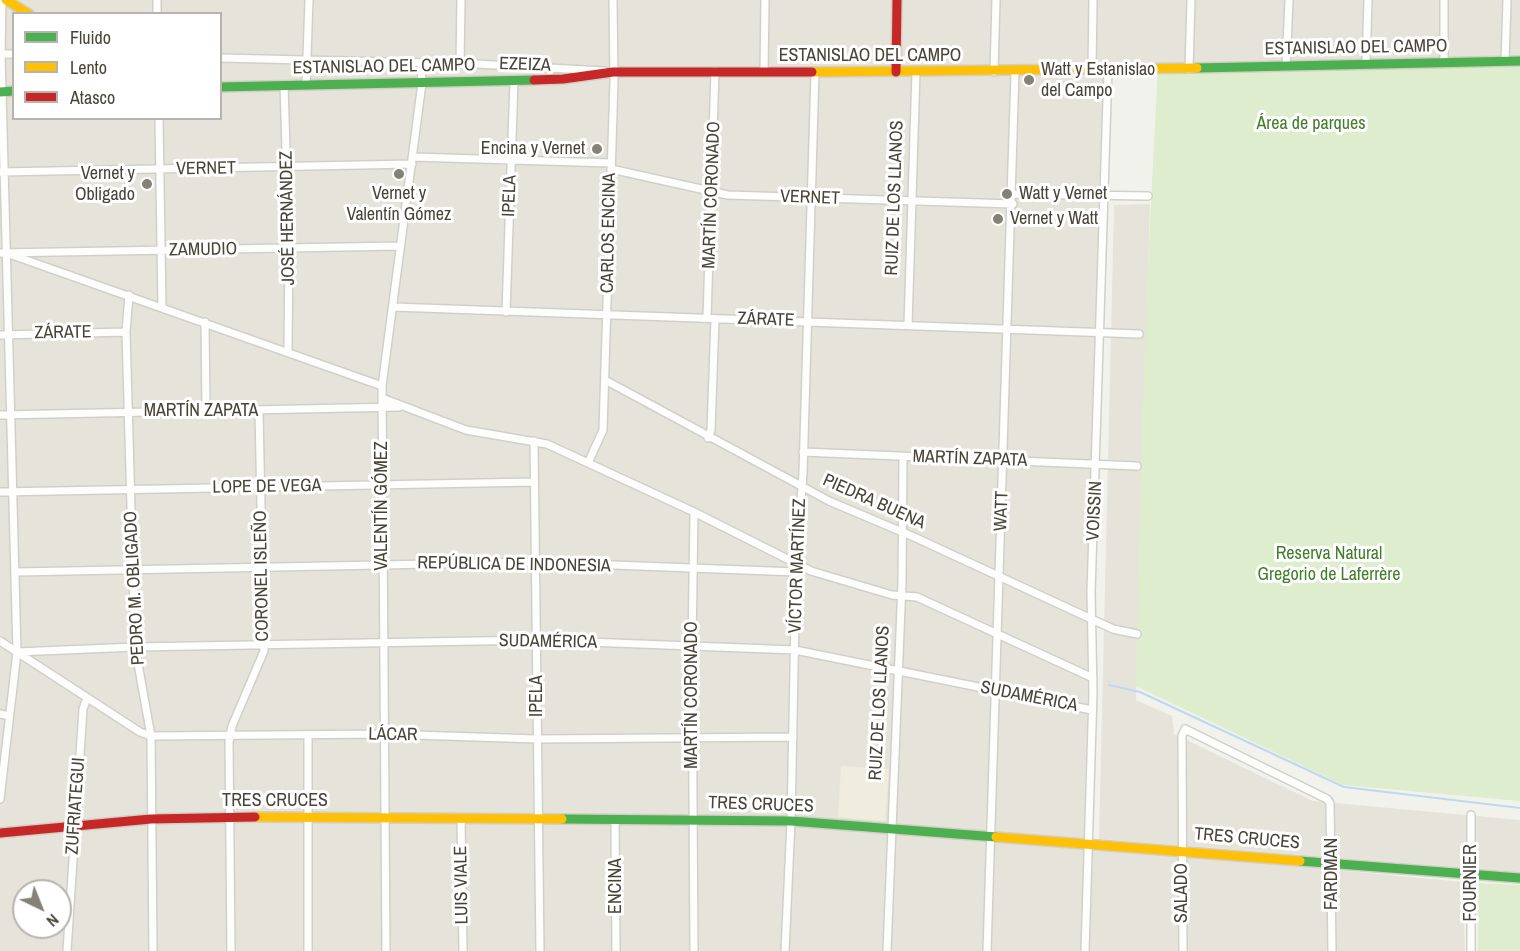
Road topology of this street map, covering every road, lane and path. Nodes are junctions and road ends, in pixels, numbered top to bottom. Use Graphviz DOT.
graph roads {
  1 [pos="4,0"];
  2 [pos="309,0"];
  3 [pos="461,0"];
  4 [pos="612,0"];
  5 [pos="765,0"];
  6 [pos="897,0"];
  7 [pos="996,0"];
  8 [pos="1093,0"];
  9 [pos="1191,0"];
  10 [pos="1289,0"];
  11 [pos="1368,0"];
  12 [pos="1444,0"];
  13 [pos="1507,0"];
  14 [pos="25,12"];
  15 [pos="1,54"];
  16 [pos="222,58"];
  17 [pos="308,60"];
  18 [pos="1520,61"];
  19 [pos="1505,62"];
  20 [pos="421,63"];
  21 [pos="1444,63"];
  22 [pos="460,64"];
  23 [pos="1366,64"];
  24 [pos="1286,66"];
  25 [pos="1188,69"];
  26 [pos="1092,70"];
  27 [pos="1108,70"];
  28 [pos="715,71"];
  29 [pos="613,72"];
  30 [pos="764,72"];
  31 [pos="896,72"];
  32 [pos="916,72"];
  33 [pos="994,72"];
  34 [pos="1015,72"];
  35 [pos="815,73"];
  36 [pos="514,81"];
  37 [pos="422,83"];
  38 [pos="306,84"];
  39 [pos="284,85"];
  40 [pos="222,87"];
  41 [pos="2,92"];
  42 [pos="159,120"];
  43 [pos="511,159"];
  44 [pos="412,161"];
  45 [pos="611,166"];
  46 [pos="288,167"];
  47 [pos="160,170"];
  48 [pos="3,172"];
  49 [pos="712,193"];
  50 [pos="1013,194"];
  51 [pos="1105,196"];
  52 [pos="1148,196"];
  53 [pos="811,198"];
  54 [pos="911,202"];
  55 [pos="1013,204"];
  56 [pos="400,246"];
  57 [pos="289,247"];
  58 [pos="163,251"];
  59 [pos="3,253"];
  60 [pos="129,295"];
  61 [pos="162,307"];
  62 [pos="394,307"];
  63 [pos="506,312"];
  64 [pos="608,315"];
  65 [pos="711,319"];
  66 [pos="205,322"];
  67 [pos="806,322"];
  68 [pos="908,325"];
  69 [pos="1008,329"];
  70 [pos="126,332"];
  71 [pos="1101,332"];
  72 [pos="1139,334"];
  73 [pos="0,335"];
  74 [pos="9,335"];
  75 [pos="288,351"];
  76 [pos="605,380"];
  77 [pos="382,386"];
  78 [pos="382,398"];
  79 [pos="401,406"];
  80 [pos="382,408"];
  81 [pos="129,411"];
  82 [pos="206,411"];
  83 [pos="259,411"];
  84 [pos="11,415"];
  85 [pos="0,416"];
  86 [pos="708,438"];
  87 [pos="534,441"];
  88 [pos="803,452"];
  89 [pos="903,457"];
  90 [pos="1003,460"];
  91 [pos="588,463"];
  92 [pos="1097,464"];
  93 [pos="1137,465"];
  94 [pos="534,482"];
  95 [pos="383,486"];
  96 [pos="260,487"];
  97 [pos="802,488"];
  98 [pos="130,490"];
  99 [pos="0,492"];
  100 [pos="12,492"];
  101 [pos="694,512"];
  102 [pos="901,532"];
  103 [pos="535,562"];
  104 [pos="796,563"];
  105 [pos="382,564"];
  106 [pos="262,567"];
  107 [pos="693,568"];
  108 [pos="133,571"];
  109 [pos="15,572"];
  110 [pos="796,572"];
  111 [pos="1000,577"];
  112 [pos="901,596"];
  113 [pos="1091,619"];
  114 [pos="1137,634"];
  115 [pos="997,635"];
  116 [pos="536,640"];
  117 [pos="0,641"];
  118 [pos="383,643"];
  119 [pos="264,645"];
  120 [pos="692,646"];
  121 [pos="135,647"];
  122 [pos="795,650"];
  123 [pos="17,652"];
  124 [pos="897,670"];
  125 [pos="1093,678"];
  126 [pos="995,691"];
  127 [pos="87,698"];
  128 [pos="1092,710"];
  129 [pos="0,714"];
  130 [pos="9,716"];
  131 [pos="384,734"];
  132 [pos="230,735"];
  133 [pos="308,735"];
  134 [pos="151,736"];
  135 [pos="692,737"];
  136 [pos="793,737"];
  137 [pos="537,739"];
  138 [pos="0,799"];
  139 [pos="1327,799"];
  140 [pos="1471,815"];
  141 [pos="307,816"];
  142 [pos="231,817"];
  143 [pos="385,817"];
  144 [pos="151,819"];
  145 [pos="461,819"];
  146 [pos="693,820"];
  147 [pos="538,821"];
  148 [pos="791,821"];
  149 [pos="615,822"];
  150 [pos="75,826"];
  151 [pos="891,828"];
  152 [pos="0,833"];
  153 [pos="991,836"];
  154 [pos="1088,843"];
  155 [pos="1182,851"];
  156 [pos="1332,863"];
  157 [pos="1470,874"];
  158 [pos="1520,878"];
  159 [pos="68,951"];
  160 [pos="153,951"];
  161 [pos="231,951"];
  162 [pos="308,951"];
  163 [pos="386,951"];
  164 [pos="463,951"];
  165 [pos="540,951"];
  166 [pos="616,951"];
  167 [pos="694,951"];
  168 [pos="785,951"];
  169 [pos="887,951"];
  170 [pos="987,951"];
  171 [pos="1084,951"];
  172 [pos="1183,951"];
  173 [pos="1332,951"];
  174 [pos="1471,951"];
  1 -- 14 [label="street"];
  1 -- 15 [label="street"];
  2 -- 17 [label="street"];
  3 -- 22 [label="street"];
  4 -- 29 [label="street, CARLOS ENCINA"];
  5 -- 30 [label="street"];
  6 -- 31 [label="street"];
  7 -- 33 [label="street"];
  8 -- 26 [label="street"];
  9 -- 25 [label="street"];
  10 -- 24 [label="street"];
  11 -- 23 [label="street"];
  12 -- 21 [label="street"];
  13 -- 19 [label="street"];
  15 -- 41 [label="street"];
  16 -- 17 [label="street, EZEIZA"];
  17 -- 20 [label="street, EZEIZA"];
  17 -- 38 [label="street"];
  18 -- 19 [label="street, ESTANISLAO DEL CAMPO"];
  19 -- 21 [label="street, ESTANISLAO DEL CAMPO"];
  20 -- 22 [label="street, EZEIZA"];
  20 -- 37 [label="street, VALENTÍN GÓMEZ"];
  21 -- 23 [label="street, ESTANISLAO DEL CAMPO"];
  22 -- 29 [label="street, EZEIZA"];
  23 -- 24 [label="street, ESTANISLAO DEL CAMPO"];
  24 -- 25 [label="street, ESTANISLAO DEL CAMPO"];
  25 -- 27 [label="street, ESTANISLAO DEL CAMPO"];
  26 -- 27 [label="street, ESTANISLAO DEL CAMPO"];
  26 -- 34 [label="street, ESTANISLAO DEL CAMPO"];
  27 -- 51 [label="street, VOISSIN"];
  28 -- 29 [label="street, ESTANISLAO DEL CAMPO"];
  28 -- 30 [label="street, ESTANISLAO DEL CAMPO"];
  28 -- 49 [label="street, MARTÍN CORONADO"];
  29 -- 36 [label="street, ESTANISLAO DEL CAMPO"];
  29 -- 45 [label="street, CARLOS ENCINA"];
  30 -- 35 [label="street, ESTANISLAO DEL CAMPO"];
  31 -- 32 [label="street, ESTANISLAO DEL CAMPO"];
  31 -- 35 [label="street, ESTANISLAO DEL CAMPO"];
  32 -- 33 [label="street, ESTANISLAO DEL CAMPO"];
  32 -- 54 [label="street, RUIZ DE LOS LLANOS"];
  33 -- 34 [label="street, ESTANISLAO DEL CAMPO"];
  34 -- 50 [label="street, WATT"];
  35 -- 53 [label="street, VÍCTOR MARTÍNEZ"];
  36 -- 37 [label="street, ESTANISLAO DEL CAMPO"];
  36 -- 43 [label="street, IPELA"];
  37 -- 38 [label="street, ESTANISLAO DEL CAMPO"];
  37 -- 44 [label="street, VALENTÍN GÓMEZ"];
  38 -- 39 [label="street, ESTANISLAO DEL CAMPO"];
  39 -- 40 [label="street, ESTANISLAO DEL CAMPO"];
  39 -- 46 [label="street, JOSÉ HERNÁNDEZ"];
  41 -- 48 [label="street"];
  42 -- 47 [label="street"];
  43 -- 44 [label="street, VERNET"];
  43 -- 45 [label="street, VERNET"];
  43 -- 63 [label="street, IPELA"];
  44 -- 46 [label="street, VERNET"];
  44 -- 56 [label="street, VALENTÍN GÓMEZ"];
  45 -- 49 [label="street, VERNET"];
  45 -- 64 [label="street, CARLOS ENCINA"];
  46 -- 47 [label="street, VERNET"];
  46 -- 57 [label="street, JOSÉ HERNÁNDEZ"];
  47 -- 48 [label="street, VERNET"];
  47 -- 58 [label="street"];
  48 -- 59 [label="street"];
  49 -- 53 [label="street, VERNET"];
  49 -- 65 [label="street, MARTÍN CORONADO"];
  50 -- 51 [label="street"];
  50 -- 55 [label="street, WATT"];
  51 -- 52 [label="street"];
  51 -- 71 [label="street, VOISSIN"];
  53 -- 54 [label="street, VERNET"];
  53 -- 67 [label="street, VÍCTOR MARTÍNEZ"];
  54 -- 55 [label="street, VERNET"];
  54 -- 68 [label="street, RUIZ DE LOS LLANOS"];
  55 -- 69 [label="street, WATT"];
  56 -- 57 [label="street, ZAMUDIO"];
  56 -- 62 [label="street, VALENTÍN GÓMEZ"];
  57 -- 58 [label="street, ZAMUDIO"];
  57 -- 75 [label="street, JOSÉ HERNÁNDEZ"];
  58 -- 59 [label="street, ZAMUDIO"];
  58 -- 61 [label="street"];
  59 -- 60 [label="street"];
  59 -- 74 [label="street"];
  60 -- 61 [label="street"];
  60 -- 70 [label="street, PEDRO M. OBLIGADO"];
  61 -- 66 [label="street"];
  62 -- 63 [label="street, ZÁRATE"];
  62 -- 77 [label="street, VALENTÍN GÓMEZ"];
  63 -- 64 [label="street, ZÁRATE"];
  64 -- 65 [label="street, ZÁRATE"];
  64 -- 76 [label="street, CARLOS ENCINA"];
  65 -- 67 [label="street, ZÁRATE"];
  65 -- 86 [label="street, MARTÍN CORONADO"];
  66 -- 75 [label="street"];
  66 -- 82 [label="street"];
  67 -- 68 [label="street, ZÁRATE"];
  67 -- 88 [label="street, VÍCTOR MARTÍNEZ"];
  68 -- 69 [label="street, ZÁRATE"];
  69 -- 71 [label="street, ZÁRATE"];
  69 -- 90 [label="street, WATT"];
  70 -- 74 [label="street, ZÁRATE"];
  70 -- 81 [label="street, PEDRO M. OBLIGADO"];
  71 -- 72 [label="street, ZÁRATE"];
  71 -- 92 [label="street, VOISSIN"];
  73 -- 74 [label="street, ZÁRATE"];
  74 -- 84 [label="street"];
  75 -- 77 [label="street"];
  76 -- 86 [label="street, PIEDRA BUENA"];
  76 -- 91 [label="street, CARLOS ENCINA"];
  77 -- 78 [label="street, VALENTÍN GÓMEZ"];
  78 -- 79 [label="street"];
  78 -- 80 [label="street, VALENTÍN GÓMEZ"];
  79 -- 80 [label="street, MARTÍN ZAPATA"];
  79 -- 87 [label="street"];
  80 -- 83 [label="street, MARTÍN ZAPATA"];
  80 -- 95 [label="street, VALENTÍN GÓMEZ"];
  81 -- 82 [label="street, MARTÍN ZAPATA"];
  81 -- 84 [label="street, MARTÍN ZAPATA"];
  81 -- 98 [label="street, PEDRO M. OBLIGADO"];
  82 -- 83 [label="street, MARTÍN ZAPATA"];
  83 -- 96 [label="street, CORONEL ISLEÑO"];
  84 -- 85 [label="street, MARTÍN ZAPATA"];
  84 -- 100 [label="street"];
  86 -- 97 [label="street, PIEDRA BUENA"];
  87 -- 91 [label="street"];
  87 -- 94 [label="street, IPELA"];
  88 -- 89 [label="street, MARTÍN ZAPATA"];
  88 -- 97 [label="street, VÍCTOR MARTÍNEZ"];
  89 -- 90 [label="street, MARTÍN ZAPATA"];
  89 -- 102 [label="street, RUIZ DE LOS LLANOS"];
  90 -- 92 [label="street, MARTÍN ZAPATA"];
  90 -- 111 [label="street, WATT"];
  91 -- 101 [label="street"];
  92 -- 93 [label="street, MARTÍN ZAPATA"];
  92 -- 113 [label="street, VOISSIN"];
  94 -- 95 [label="street, LOPE DE VEGA"];
  94 -- 103 [label="street, IPELA"];
  95 -- 96 [label="street, LOPE DE VEGA"];
  95 -- 105 [label="street, VALENTÍN GÓMEZ"];
  96 -- 98 [label="street, LOPE DE VEGA"];
  96 -- 106 [label="street, CORONEL ISLEÑO"];
  97 -- 102 [label="street, PIEDRA BUENA"];
  97 -- 104 [label="street, VÍCTOR MARTÍNEZ"];
  98 -- 100 [label="street, LOPE DE VEGA"];
  98 -- 108 [label="street, PEDRO M. OBLIGADO"];
  99 -- 100 [label="street, LOPE DE VEGA"];
  100 -- 109 [label="street"];
  101 -- 104 [label="street"];
  101 -- 107 [label="street, MARTÍN CORONADO"];
  102 -- 111 [label="street, PIEDRA BUENA"];
  102 -- 112 [label="street, RUIZ DE LOS LLANOS"];
  103 -- 105 [label="street, REPÚBLICA DE INDONESIA"];
  103 -- 107 [label="street, REPÚBLICA DE INDONESIA"];
  103 -- 116 [label="street, IPELA"];
  104 -- 110 [label="street, VÍCTOR MARTÍNEZ"];
  104 -- 112 [label="street"];
  105 -- 106 [label="street, REPÚBLICA DE INDONESIA"];
  105 -- 118 [label="street, VALENTÍN GÓMEZ"];
  106 -- 108 [label="street, REPÚBLICA DE INDONESIA"];
  106 -- 119 [label="street, CORONEL ISLEÑO"];
  107 -- 110 [label="street, REPÚBLICA DE INDONESIA"];
  107 -- 120 [label="street, MARTÍN CORONADO"];
  108 -- 109 [label="street, REPÚBLICA DE INDONESIA"];
  108 -- 121 [label="street, PEDRO M. OBLIGADO"];
  109 -- 123 [label="street"];
  110 -- 122 [label="street, VÍCTOR MARTÍNEZ"];
  111 -- 113 [label="street, PIEDRA BUENA"];
  111 -- 115 [label="street, WATT"];
  112 -- 115 [label="street"];
  112 -- 124 [label="street, RUIZ DE LOS LLANOS"];
  113 -- 114 [label="street, PIEDRA BUENA"];
  113 -- 125 [label="street, VOISSIN"];
  115 -- 125 [label="street"];
  115 -- 126 [label="street, WATT"];
  116 -- 118 [label="street, SUDAMÉRICA"];
  116 -- 120 [label="street, SUDAMÉRICA"];
  116 -- 137 [label="street, IPELA"];
  117 -- 123 [label="street"];
  118 -- 119 [label="street, SUDAMÉRICA"];
  118 -- 131 [label="street, VALENTÍN GÓMEZ"];
  119 -- 121 [label="street, SUDAMÉRICA"];
  119 -- 132 [label="street, CORONEL ISLEÑO"];
  120 -- 122 [label="street, SUDAMÉRICA"];
  120 -- 135 [label="street, MARTÍN CORONADO"];
  121 -- 123 [label="street, SUDAMÉRICA"];
  121 -- 134 [label="street, PEDRO M. OBLIGADO"];
  122 -- 124 [label="street, SUDAMÉRICA"];
  122 -- 136 [label="street, VÍCTOR MARTÍNEZ"];
  123 -- 127 [label="street"];
  123 -- 130 [label="street"];
  124 -- 126 [label="street, SUDAMÉRICA"];
  124 -- 151 [label="street, RUIZ DE LOS LLANOS"];
  125 -- 128 [label="street, VOISSIN"];
  126 -- 128 [label="street, SUDAMÉRICA"];
  126 -- 153 [label="street, WATT"];
  127 -- 134 [label="street"];
  127 -- 150 [label="street, ZUFRIATEGUI"];
  128 -- 154 [label="street, VOISSIN"];
  129 -- 130 [label="street"];
  130 -- 138 [label="street"];
  131 -- 133 [label="street, LÁCAR"];
  131 -- 137 [label="street, LÁCAR"];
  131 -- 143 [label="street, VALENTÍN GÓMEZ"];
  132 -- 133 [label="street, LÁCAR"];
  132 -- 134 [label="street, LÁCAR"];
  132 -- 142 [label="street, CORONEL ISLEÑO"];
  133 -- 141 [label="street"];
  134 -- 144 [label="street, PEDRO M. OBLIGADO"];
  135 -- 136 [label="street, LÁCAR"];
  135 -- 137 [label="street, LÁCAR"];
  135 -- 146 [label="street, MARTÍN CORONADO"];
  136 -- 148 [label="street, VÍCTOR MARTÍNEZ"];
  137 -- 147 [label="street, IPELA"];
  139 -- 155 [label="street, SALADO"];
  139 -- 156 [label="street, FARDMAN"];
  140 -- 157 [label="street, FOURNIER"];
  141 -- 142 [label="street, TRES CRUCES"];
  141 -- 143 [label="street, TRES CRUCES"];
  141 -- 162 [label="street"];
  142 -- 144 [label="street, TRES CRUCES"];
  142 -- 161 [label="street, CORONEL ISLEÑO"];
  143 -- 145 [label="street, TRES CRUCES"];
  143 -- 163 [label="street, VALENTÍN GÓMEZ"];
  144 -- 150 [label="street, TRES CRUCES"];
  144 -- 160 [label="street, PEDRO M. OBLIGADO"];
  145 -- 147 [label="street, TRES CRUCES"];
  145 -- 164 [label="street, LUIS VIALE"];
  146 -- 148 [label="street, TRES CRUCES"];
  146 -- 149 [label="street, TRES CRUCES"];
  146 -- 167 [label="street, MARTÍN CORONADO"];
  147 -- 149 [label="street, TRES CRUCES"];
  147 -- 165 [label="street, IPELA"];
  148 -- 151 [label="street, TRES CRUCES"];
  148 -- 168 [label="street, VÍCTOR MARTÍNEZ"];
  149 -- 166 [label="street, ENCINA"];
  150 -- 152 [label="street, TRES CRUCES"];
  150 -- 159 [label="street, ZUFRIATEGUI"];
  151 -- 153 [label="street, TRES CRUCES"];
  151 -- 169 [label="street, RUIZ DE LOS LLANOS"];
  153 -- 154 [label="street, TRES CRUCES"];
  153 -- 170 [label="street, WATT"];
  154 -- 155 [label="street, TRES CRUCES"];
  154 -- 171 [label="street, VOISSIN"];
  155 -- 156 [label="street, TRES CRUCES"];
  155 -- 172 [label="street, SALADO"];
  156 -- 157 [label="street, TRES CRUCES"];
  156 -- 173 [label="street, FARDMAN"];
  157 -- 158 [label="street, TRES CRUCES"];
  157 -- 174 [label="street, FOURNIER"];
}
